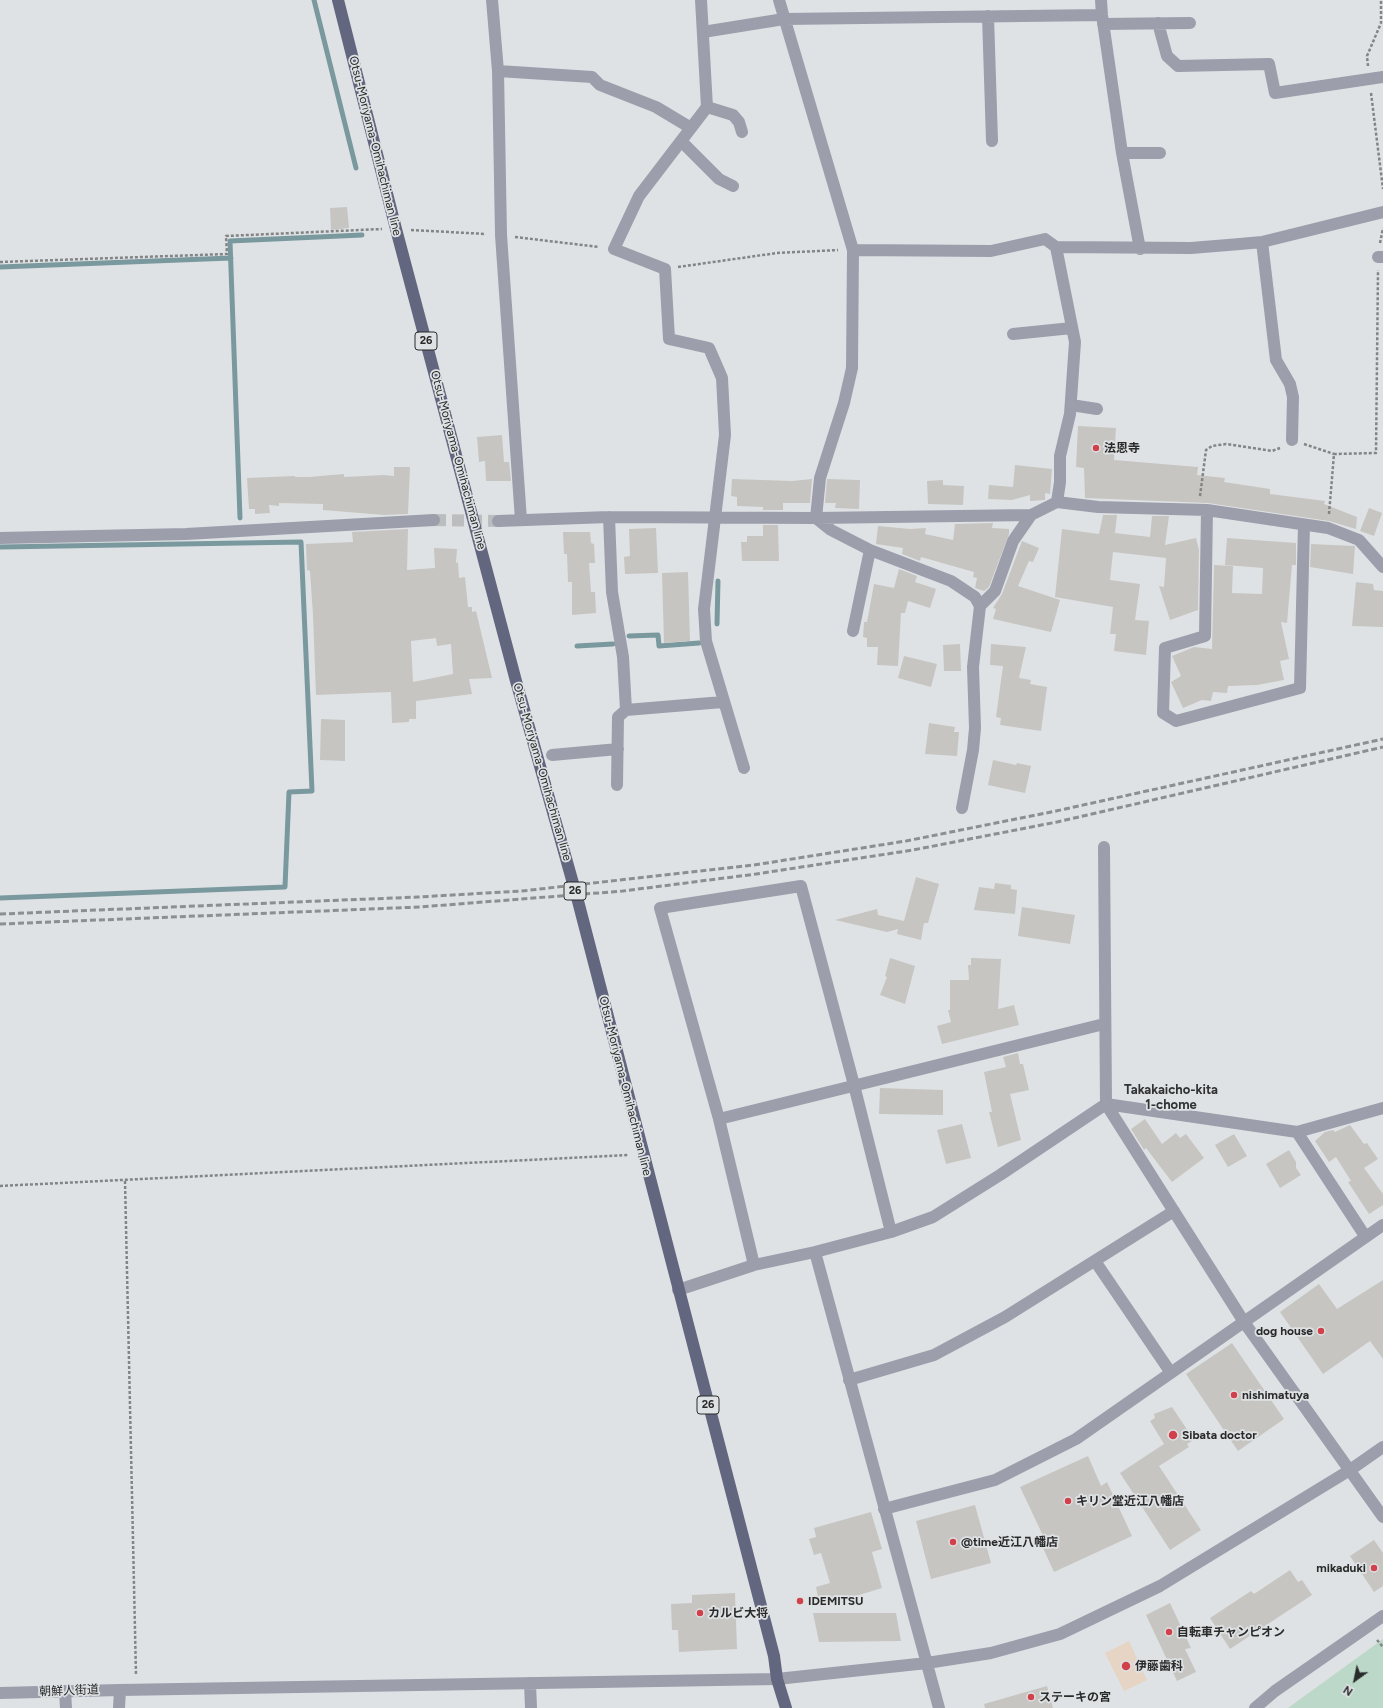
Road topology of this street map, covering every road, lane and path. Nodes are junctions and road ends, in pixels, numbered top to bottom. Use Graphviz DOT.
graph roads {
  1 [pos="338,0"];
  2 [pos="492,0"];
  3 [pos="701,0"];
  4 [pos="779,0"];
  5 [pos="1102,0"];
  6 [pos="988,16"];
  7 [pos="784,19"];
  8 [pos="1103,19"];
  9 [pos="1158,23"];
  10 [pos="1190,23"];
  11 [pos="703,32"];
  12 [pos="498,71"];
  13 [pos="1383,77"];
  14 [pos="707,107"];
  15 [pos="691,128"];
  16 [pos="742,132"];
  17 [pos="681,141"];
  18 [pos="992,141"];
  19 [pos="1122,153"];
  20 [pos="1160,153"];
  21 [pos="733,186"];
  22 [pos="1383,212"];
  23 [pos="1383,228"];
  24 [pos="396,229"];
  25 [pos="1262,242"];
  26 [pos="1056,247"];
  27 [pos="1140,249"];
  28 [pos="852,250"];
  29 [pos="1381,257"];
  30 [pos="0,262"];
  31 [pos="666,269"];
  32 [pos="1072,328"];
  33 [pos="1013,334"];
  34 [pos="1070,405"];
  35 [pos="1097,409"];
  36 [pos="1292,440"];
  37 [pos="1334,454"];
  38 [pos="1058,502"];
  39 [pos="1203,510"];
  40 [pos="1030,515"];
  41 [pos="609,517"];
  42 [pos="716,518"];
  43 [pos="816,518"];
  44 [pos="434,520"];
  45 [pos="521,520"];
  46 [pos="498,521"];
  47 [pos="1304,525"];
  48 [pos="1328,528"];
  49 [pos="0,538"];
  50 [pos="870,550"];
  51 [pos="1383,567"];
  52 [pos="980,606"];
  53 [pos="853,631"];
  54 [pos="723,702"];
  55 [pos="626,710"];
  56 [pos="618,749"];
  57 [pos="552,754"];
  58 [pos="744,768"];
  59 [pos="617,785"];
  60 [pos="962,808"];
  61 [pos="1104,847"];
  62 [pos="1104,1024"];
  63 [pos="854,1085"];
  64 [pos="1106,1104"];
  65 [pos="1383,1108"];
  66 [pos="719,1119"];
  67 [pos="1297,1132"];
  68 [pos="643,1154"];
  69 [pos="125,1181"];
  70 [pos="0,1186"];
  71 [pos="1174,1211"];
  72 [pos="1383,1224"];
  73 [pos="891,1232"];
  74 [pos="1365,1236"];
  75 [pos="815,1252"];
  76 [pos="1095,1261"];
  77 [pos="754,1265"];
  78 [pos="678,1290"];
  79 [pos="1244,1322"];
  80 [pos="1171,1372"];
  81 [pos="849,1380"];
  82 [pos="1383,1447"];
  83 [pos="1350,1470"];
  84 [pos="884,1509"];
  85 [pos="1383,1517"];
  86 [pos="1383,1616"];
  87 [pos="1377,1640"];
  88 [pos="1383,1647"];
  89 [pos="927,1663"];
  90 [pos="777,1679"];
  91 [pos="530,1683"];
  92 [pos="136,1689"];
  93 [pos="120,1690"];
  94 [pos="65,1691"];
  95 [pos="0,1693"];
  96 [pos="66,1708"];
  97 [pos="119,1708"];
  98 [pos="530,1708"];
  99 [pos="786,1708"];
  100 [pos="939,1708"];
  101 [pos="1255,1708"];
  1 -- 24 [label="main road, Otsu-Moriyama-Omihachiman line / 26"];
  2 -- 12 [label="street"];
  3 -- 11 [label="street"];
  4 -- 7 [label="street"];
  5 -- 8 [label="street"];
  6 -- 7 [label="street"];
  6 -- 8 [label="street"];
  6 -- 18 [label="street"];
  7 -- 11 [label="street"];
  7 -- 28 [label="street"];
  8 -- 9 [label="street"];
  8 -- 19 [label="street"];
  9 -- 10 [label="street"];
  9 -- 13 [label="street"];
  11 -- 14 [label="street"];
  12 -- 15 [label="street"];
  12 -- 45 [label="street"];
  14 -- 15 [label="street"];
  14 -- 16 [label="street"];
  15 -- 17 [label="street"];
  17 -- 21 [label="street"];
  17 -- 31 [label="street"];
  19 -- 20 [label="street"];
  19 -- 27 [label="street"];
  22 -- 25 [label="street"];
  23 -- 29 [label="path"];
  24 -- 30 [label="path"];
  24 -- 68 [label="main road, Otsu-Moriyama-Omihachiman line / 26"];
  25 -- 27 [label="street"];
  25 -- 36 [label="street"];
  26 -- 27 [label="street"];
  26 -- 28 [label="street"];
  26 -- 32 [label="street"];
  28 -- 31 [label="path"];
  28 -- 43 [label="street"];
  29 -- 37 [label="path"];
  31 -- 42 [label="street"];
  32 -- 33 [label="street"];
  32 -- 34 [label="street"];
  34 -- 35 [label="street"];
  34 -- 38 [label="street"];
  36 -- 37 [label="path"];
  36 -- 39 [label="path"];
  37 -- 48 [label="path"];
  38 -- 39 [label="street"];
  38 -- 40 [label="street"];
  39 -- 47 [label="street"];
  39 -- 47 [label="street"];
  40 -- 43 [label="street"];
  40 -- 52 [label="street"];
  41 -- 42 [label="street"];
  41 -- 45 [label="street"];
  41 -- 55 [label="street"];
  42 -- 43 [label="street"];
  42 -- 54 [label="street"];
  43 -- 50 [label="street"];
  44 -- 49 [label="street"];
  45 -- 46 [label="street"];
  47 -- 48 [label="street"];
  48 -- 51 [label="street"];
  50 -- 52 [label="street"];
  50 -- 53 [label="street"];
  52 -- 60 [label="street"];
  54 -- 55 [label="street"];
  54 -- 58 [label="street"];
  55 -- 56 [label="street"];
  56 -- 57 [label="street"];
  56 -- 59 [label="street"];
  61 -- 62 [label="street"];
  62 -- 63 [label="street"];
  62 -- 64 [label="street"];
  63 -- 66 [label="street"];
  63 -- 66 [label="street"];
  63 -- 73 [label="street"];
  64 -- 67 [label="street"];
  64 -- 71 [label="street"];
  64 -- 73 [label="street"];
  65 -- 67 [label="street"];
  66 -- 77 [label="street"];
  67 -- 74 [label="street"];
  68 -- 69 [label="path"];
  68 -- 78 [label="main road, Otsu-Moriyama-Omihachiman line / 26"];
  69 -- 70 [label="path"];
  69 -- 92 [label="path"];
  71 -- 76 [label="street"];
  71 -- 79 [label="street"];
  72 -- 74 [label="street"];
  73 -- 75 [label="street"];
  74 -- 79 [label="street"];
  75 -- 77 [label="street"];
  75 -- 81 [label="street"];
  76 -- 80 [label="street"];
  76 -- 81 [label="street"];
  77 -- 78 [label="street"];
  78 -- 90 [label="main road, Otsu-Moriyama-Omihachiman line / 26"];
  79 -- 80 [label="street"];
  79 -- 83 [label="street"];
  80 -- 84 [label="street"];
  81 -- 84 [label="street"];
  82 -- 83 [label="street, 朝鮮人街道"];
  83 -- 85 [label="street"];
  83 -- 89 [label="street, 朝鮮人街道"];
  84 -- 89 [label="street"];
  86 -- 101 [label="street"];
  87 -- 88 [label="path"];
  89 -- 90 [label="street, 朝鮮人街道"];
  89 -- 100 [label="street"];
  90 -- 91 [label="street, 朝鮮人街道"];
  90 -- 99 [label="main road, Otsu-Moriyama-Omihachiman line / 26"];
  91 -- 92 [label="street, 朝鮮人街道"];
  91 -- 98 [label="street"];
  92 -- 93 [label="street, 朝鮮人街道"];
  93 -- 94 [label="street, 朝鮮人街道"];
  93 -- 97 [label="street"];
  94 -- 95 [label="street, 朝鮮人街道"];
  94 -- 96 [label="street"];
}
